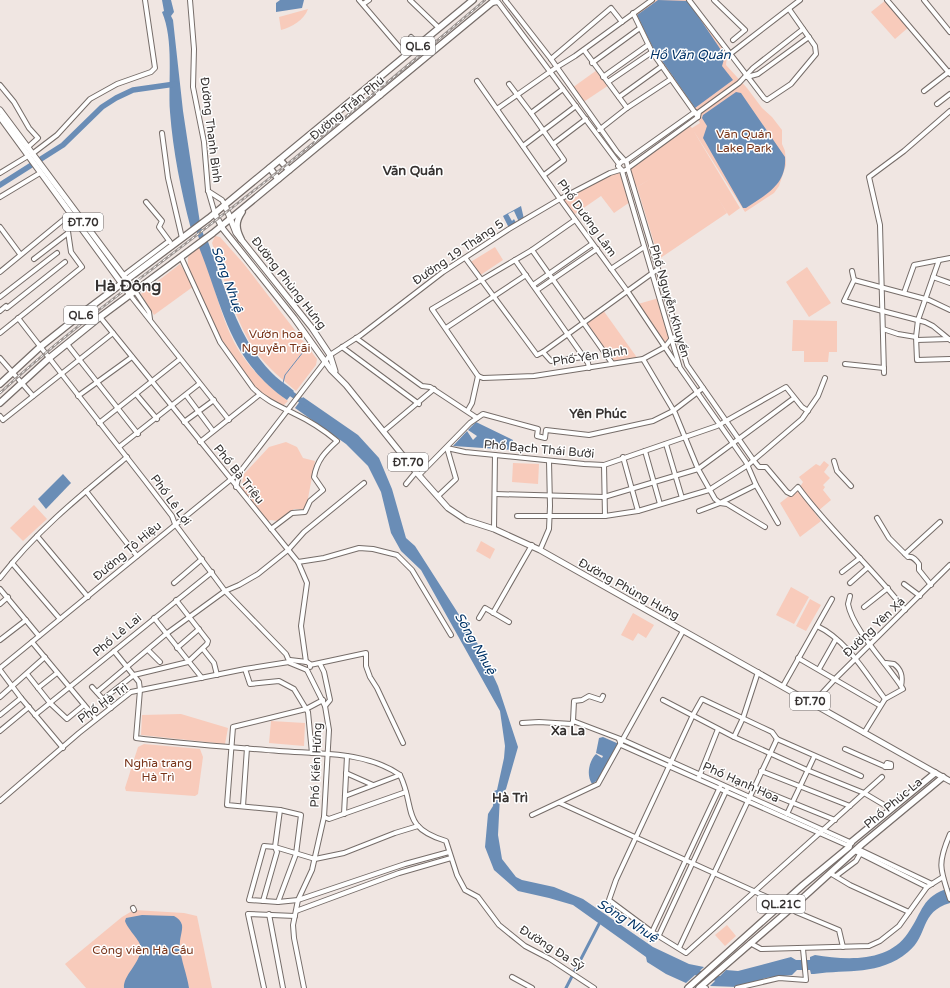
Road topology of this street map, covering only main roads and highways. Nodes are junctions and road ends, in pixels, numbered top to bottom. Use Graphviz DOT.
graph roads {
  1 [pos="466,0"];
  2 [pos="473,0"];
  3 [pos="493,2"];
  4 [pos="464,7"];
  5 [pos="371,84"];
  6 [pos="380,95"];
  7 [pos="0,110"];
  8 [pos="0,117"];
  9 [pos="14,131"];
  10 [pos="30,155"];
  11 [pos="280,160"];
  12 [pos="270,168"];
  13 [pos="289,170"];
  14 [pos="278,179"];
  15 [pos="53,187"];
  16 [pos="225,205"];
  17 [pos="244,208"];
  18 [pos="215,214"];
  19 [pos="230,220"];
  20 [pos="222,226"];
  21 [pos="86,231"];
  22 [pos="241,239"];
  23 [pos="123,279"];
  24 [pos="136,292"];
  25 [pos="131,296"];
  26 [pos="292,303"];
  27 [pos="286,308"];
  28 [pos="312,328"];
  29 [pos="306,334"];
  30 [pos="336,374"];
  31 [pos="0,384"];
  32 [pos="0,403"];
  33 [pos="936,773"];
  34 [pos="943,777"];
  35 [pos="950,781"];
  36 [pos="854,848"];
  37 [pos="689,987"];
  38 [pos="698,988"];
  1 -- 4 [label="main road"];
  2 -- 4 [label="highway, Đường Trần Phú / QL.6"];
  3 -- 6 [label="highway, Đường Trần Phú / QL.6"];
  4 -- 5 [label="highway, Đường Trần Phú / QL.6"];
  5 -- 6 [label="highway"];
  5 -- 11 [label="highway, Đường Trần Phú / QL.6"];
  6 -- 13 [label="highway, Đường Trần Phú / QL.6"];
  7 -- 9 [label="main road, ĐT.70"];
  8 -- 9 [label="main road, ĐT.70"];
  9 -- 10 [label="main road, ĐT.70"];
  9 -- 10 [label="main road, ĐT.70"];
  10 -- 15 [label="main road, ĐT.70"];
  11 -- 12 [label="highway, Đường Trần Phú / QL.6"];
  11 -- 13 [label="highway"];
  12 -- 14 [label="highway"];
  12 -- 16 [label="highway, Đường Trần Phú / QL.6"];
  13 -- 14 [label="highway, Đường Trần Phú / QL.6"];
  14 -- 17 [label="highway, Đường Trần Phú / QL.6"];
  15 -- 21 [label="main road, ĐT.70"];
  15 -- 21 [label="main road, ĐT.70"];
  16 -- 18 [label="highway, Đường Trần Phú / QL.6"];
  16 -- 19 [label="main road, Đường Phùng Hưng / ĐT.70"];
  17 -- 19 [label="highway, Đường Trần Phú / QL.6"];
  17 -- 22 [label="highway"];
  18 -- 20 [label="main road, Đường Phùng Hưng / ĐT.70"];
  18 -- 23 [label="highway, Đường Trần Phú / QL.6"];
  19 -- 20 [label="highway, Đường Trần Phú / QL.6"];
  19 -- 22 [label="main road, Đường Phùng Hưng / ĐT.70"];
  20 -- 24 [label="highway, Đường Trần Phú / QL.6"];
  20 -- 27 [label="main road, Đường Phùng Hưng / ĐT.70"];
  21 -- 23 [label="main road, ĐT.70"];
  22 -- 26 [label="main road, Đường Phùng Hưng / ĐT.70"];
  23 -- 24 [label="main road, ĐT.70"];
  23 -- 25 [label="main road, ĐT.70"];
  23 -- 31 [label="highway, QL.6"];
  24 -- 25 [label="highway, QL.6"];
  25 -- 32 [label="highway, QL.6"];
  26 -- 27 [label="main road"];
  26 -- 28 [label="main road, Đường Phùng Hưng / ĐT.70"];
  27 -- 29 [label="main road, Đường Phùng Hưng / ĐT.70"];
  28 -- 29 [label="main road"];
  28 -- 30 [label="main road, Đường Phùng Hưng / ĐT.70"];
  29 -- 30 [label="main road, Đường Phùng Hưng / ĐT.70"];
  30 -- 33 [label="main road, Đường Phùng Hưng / ĐT.70"];
  33 -- 34 [label="main road, Đường Phùng Hưng / ĐT.70"];
  33 -- 36 [label="highway, Phố Phúc La / QL.21C"];
  34 -- 35 [label="main road, Đường Phùng Hưng / ĐT.70"];
  34 -- 36 [label="highway, Phố Phúc La / QL.21C"];
  36 -- 37 [label="highway, Phố Phúc La / QL.21C"];
  36 -- 38 [label="highway, Phố Phúc La / QL.21C"];
}
